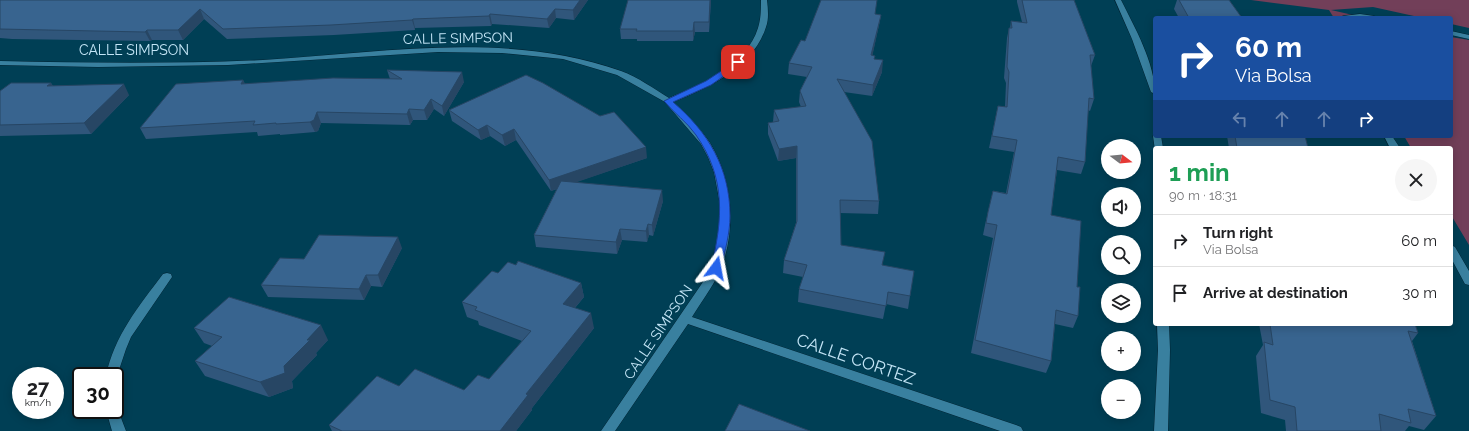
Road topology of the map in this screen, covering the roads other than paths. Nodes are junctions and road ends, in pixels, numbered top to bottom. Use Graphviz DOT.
graph roads {
  1 [pos="764,0"];
  2 [pos="1118,0"];
  3 [pos="1453,33"];
  4 [pos="1469,37"];
  5 [pos="0,63"];
  6 [pos="1153,86"];
  7 [pos="668,101"];
  8 [pos="1453,253"];
  9 [pos="167,277"];
  10 [pos="1469,281"];
  11 [pos="685,319"];
  12 [pos="1163,326"];
  13 [pos="115,367"];
  14 [pos="115,419"];
  15 [pos="119,431"];
  16 [pos="608,431"];
  17 [pos="1016,431"];
  18 [pos="1161,431"];
  1 -- 7 [label="street"];
  2 -- 6 [label="street"];
  3 -- 4 [label="street"];
  5 -- 7 [label="street, CALLE SIMPSON"];
  7 -- 11 [label="street, CALLE SIMPSON"];
  8 -- 10 [label="street"];
  9 -- 13 [label="street"];
  11 -- 16 [label="street, CALLE SIMPSON"];
  11 -- 17 [label="street, CALLE CORTEZ"];
  12 -- 18 [label="street"];
  14 -- 15 [label="street"];
}
